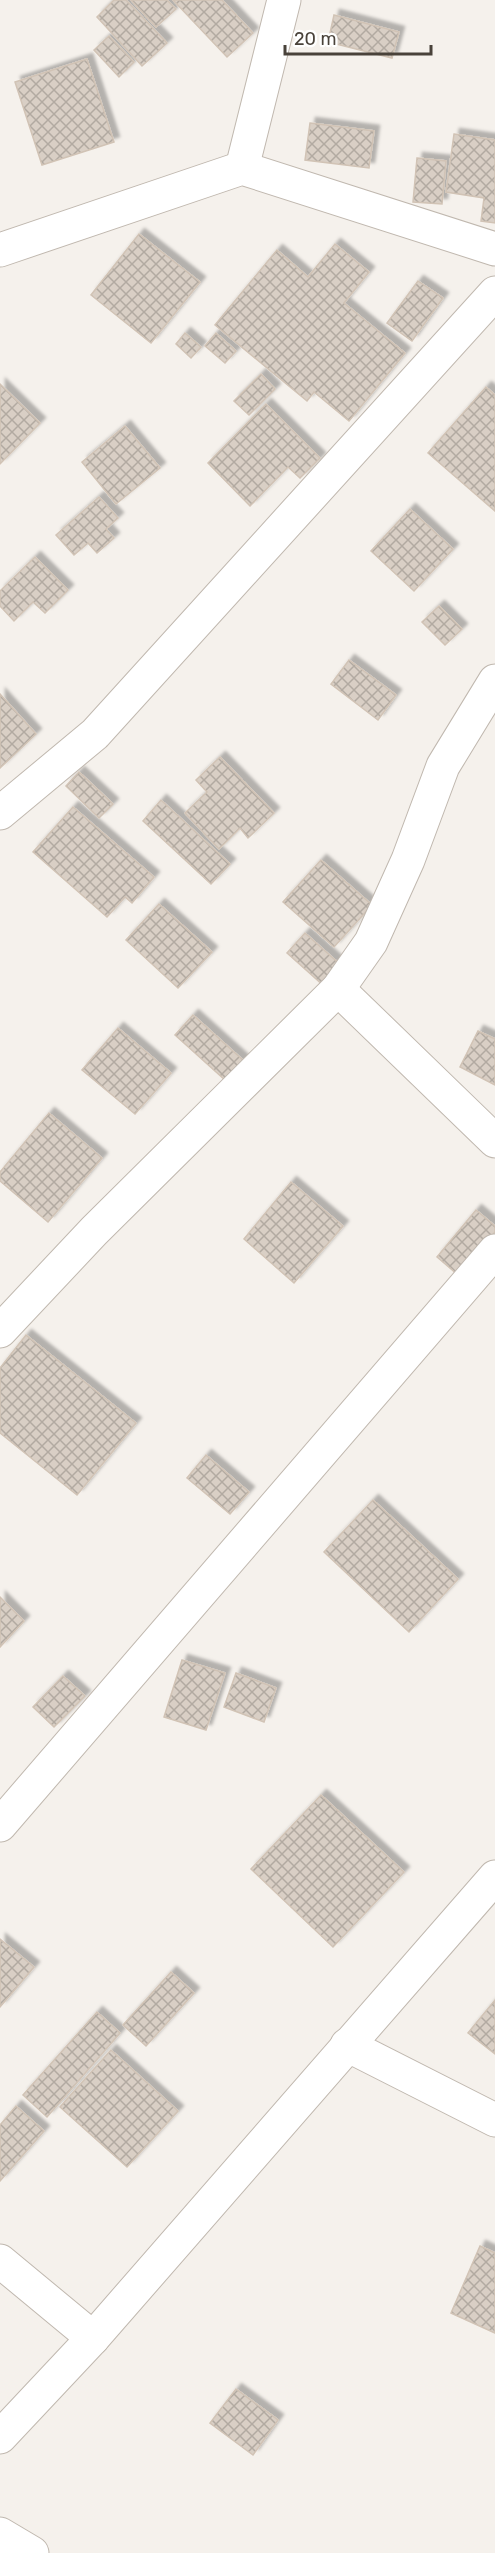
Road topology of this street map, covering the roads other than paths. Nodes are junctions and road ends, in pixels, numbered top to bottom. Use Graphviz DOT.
graph roads {
  1 [pos="284,0"];
  2 [pos="242,168"];
  3 [pos="11,246"];
  4 [pos="495,249"];
  5 [pos="0,270"];
  6 [pos="495,293"];
  7 [pos="495,681"];
  8 [pos="0,813"];
  9 [pos="338,990"];
  10 [pos="495,1141"];
  11 [pos="495,1251"];
  12 [pos="0,1331"];
  13 [pos="0,1825"];
  14 [pos="495,1877"];
  15 [pos="347,2045"];
  16 [pos="495,2120"];
  17 [pos="0,2261"];
  18 [pos="93,2338"];
  19 [pos="0,2437"];
  20 [pos="0,2534"];
  21 [pos="32,2553"];
  1 -- 2 [label="street"];
  2 -- 3 [label="street"];
  2 -- 4 [label="street"];
  3 -- 5 [label="street"];
  6 -- 8 [label="street"];
  7 -- 9 [label="street"];
  9 -- 10 [label="street"];
  9 -- 12 [label="street"];
  11 -- 13 [label="street"];
  14 -- 15 [label="street"];
  15 -- 16 [label="street"];
  15 -- 18 [label="street"];
  17 -- 18 [label="street"];
  18 -- 19 [label="street"];
  20 -- 21 [label="street"];
}
